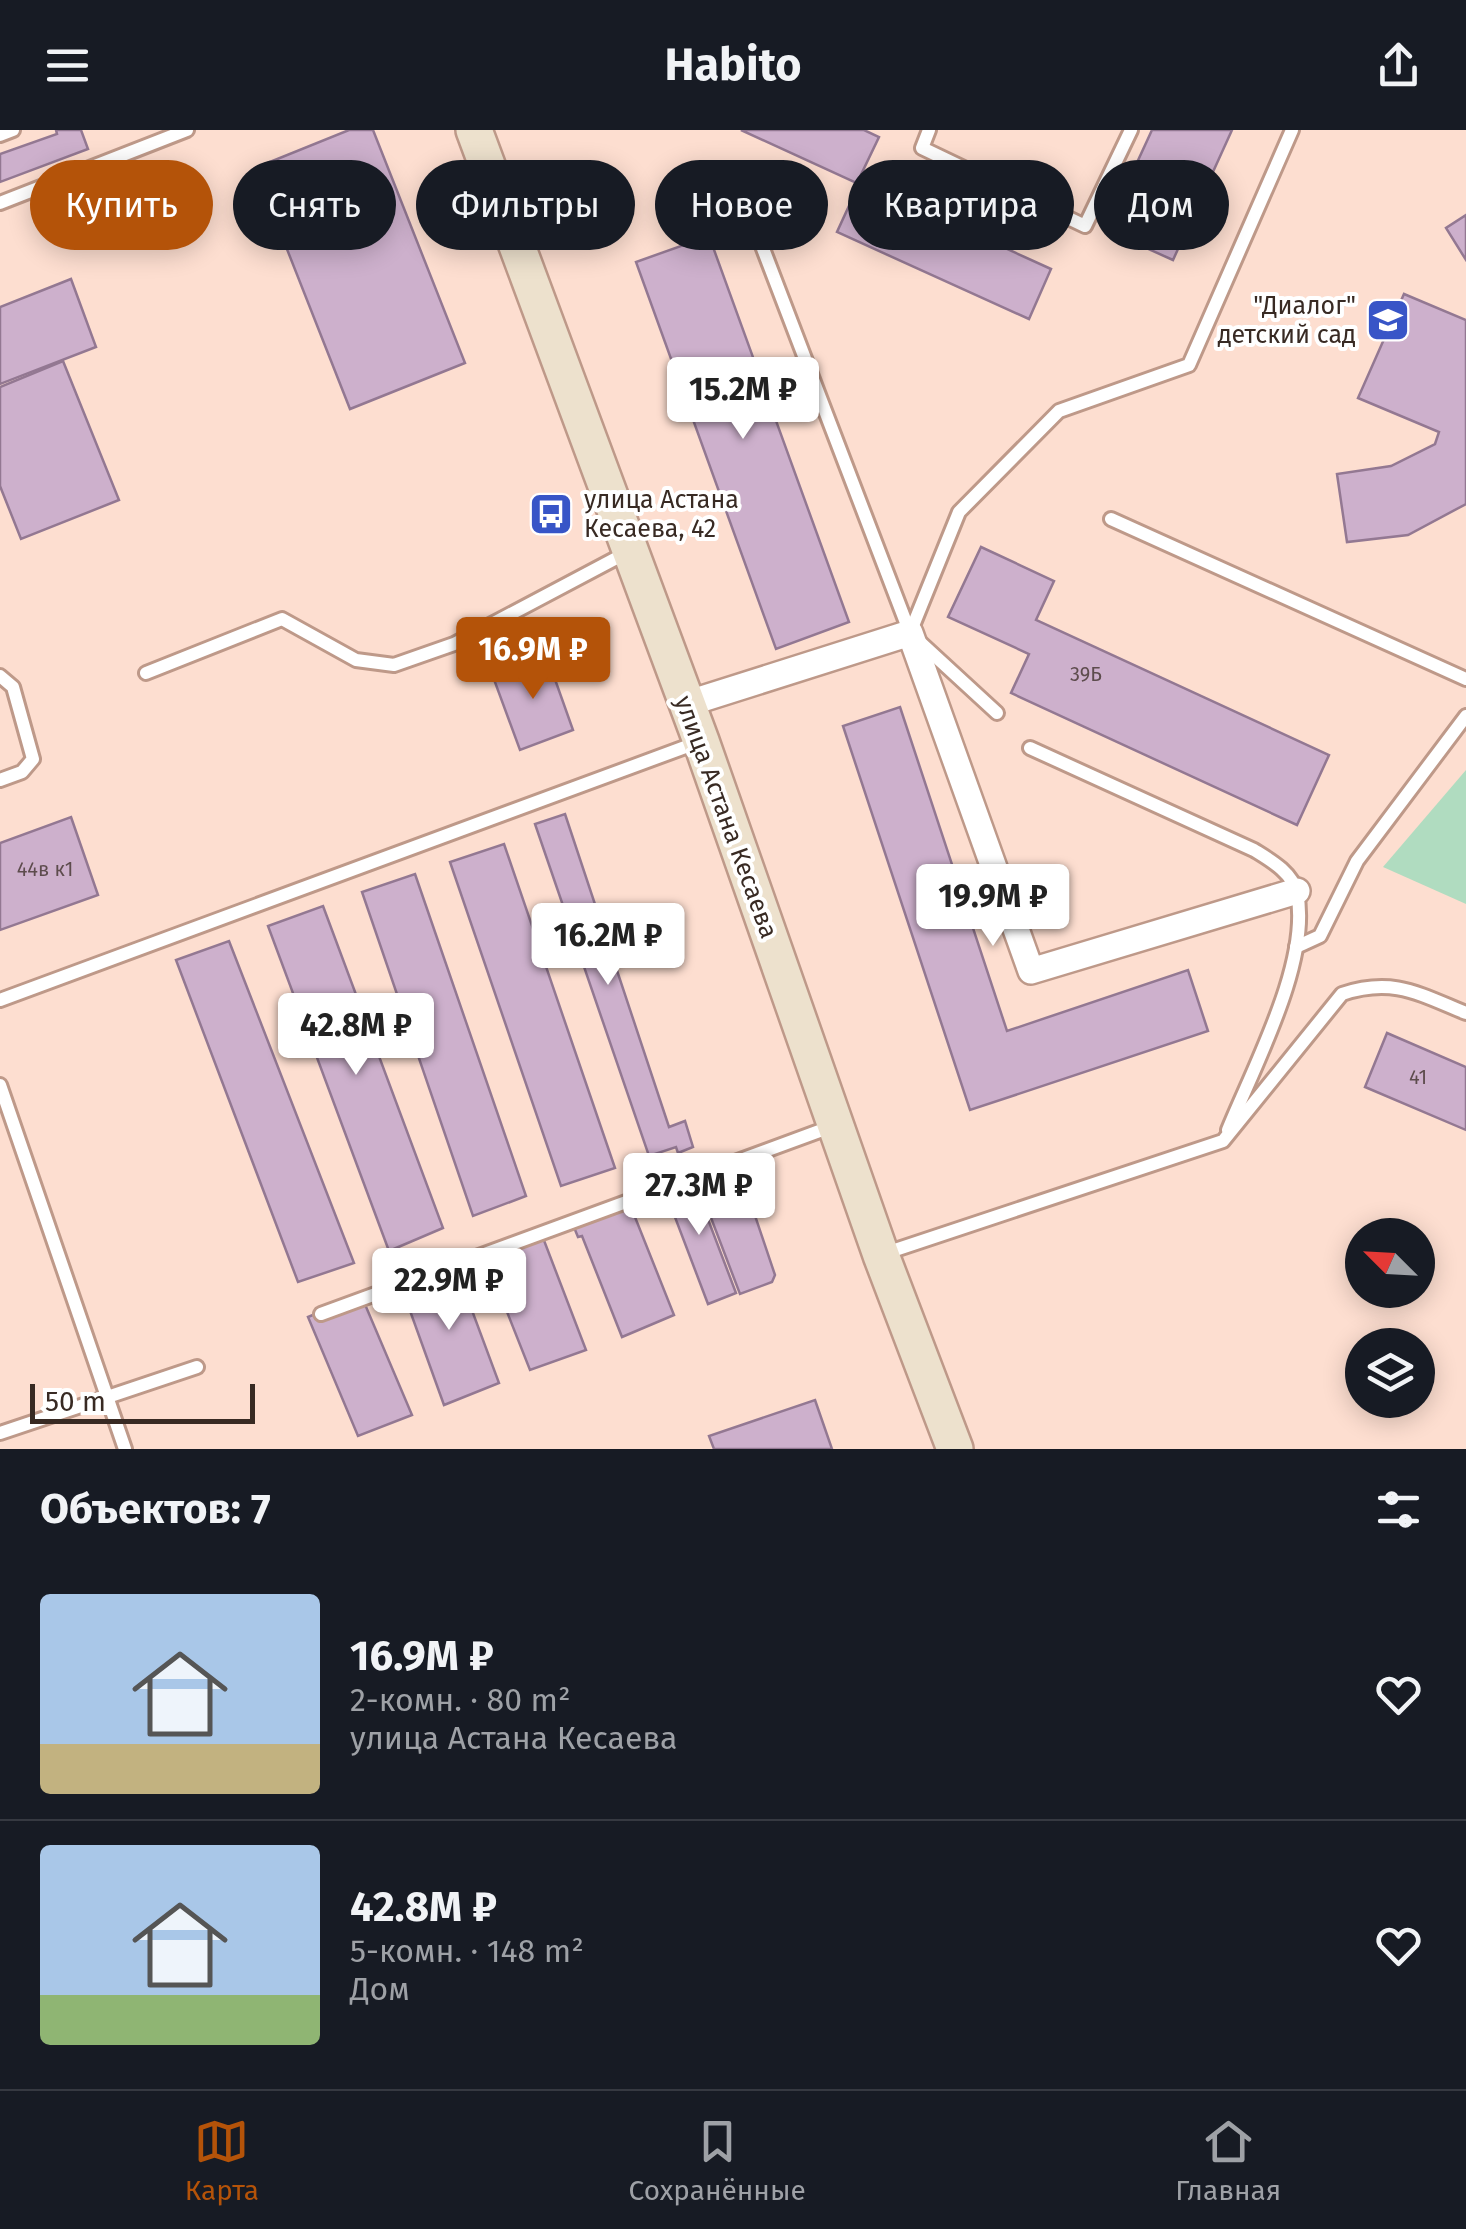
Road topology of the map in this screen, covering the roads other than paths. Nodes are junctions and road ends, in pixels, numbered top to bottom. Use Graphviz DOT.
graph roads {
  1 [pos="12,130"];
  2 [pos="187,130"];
  3 [pos="474,130"];
  4 [pos="929,130"];
  5 [pos="1131,130"];
  6 [pos="1292,130"];
  7 [pos="0,135"];
  8 [pos="0,203"];
  9 [pos="764,250"];
  10 [pos="1112,519"];
  11 [pos="629,552"];
  12 [pos="910,633"];
  13 [pos="146,673"];
  14 [pos="0,676"];
  15 [pos="1466,679"];
  16 [pos="686,704"];
  17 [pos="997,713"];
  18 [pos="1466,716"];
  19 [pos="701,741"];
  20 [pos="1030,748"];
  21 [pos="0,780"];
  22 [pos="1296,891"];
  23 [pos="1296,947"];
  24 [pos="0,1000"];
  25 [pos="1466,1012"];
  26 [pos="0,1085"];
  27 [pos="835,1126"];
  28 [pos="1224,1141"];
  29 [pos="881,1255"];
  30 [pos="321,1314"];
  31 [pos="197,1367"];
  32 [pos="107,1398"];
  33 [pos="0,1433"];
  34 [pos="125,1449"];
  35 [pos="955,1449"];
  1 -- 7 [label="lane"];
  2 -- 8 [label="lane"];
  3 -- 11 [label="street, улица Астана Кесаева"];
  4 -- 5 [label="lane"];
  6 -- 12 [label="lane"];
  9 -- 12 [label="lane"];
  10 -- 15 [label="lane"];
  11 -- 13 [label="lane"];
  11 -- 16 [label="street, улица Астана Кесаева"];
  12 -- 16 [label="street"];
  12 -- 17 [label="lane"];
  12 -- 22 [label="street"];
  14 -- 21 [label="lane"];
  16 -- 19 [label="street, улица Астана Кесаева"];
  18 -- 23 [label="lane"];
  19 -- 24 [label="lane"];
  19 -- 27 [label="street, улица Астана Кесаева"];
  20 -- 22 [label="lane"];
  22 -- 23 [label="lane"];
  23 -- 28 [label="lane"];
  25 -- 28 [label="lane"];
  26 -- 32 [label="lane"];
  27 -- 29 [label="street, улица Астана Кесаева"];
  27 -- 30 [label="lane"];
  28 -- 29 [label="lane"];
  29 -- 35 [label="street, улица Астана Кесаева"];
  31 -- 32 [label="lane"];
  32 -- 33 [label="lane"];
  32 -- 34 [label="lane"];
}
